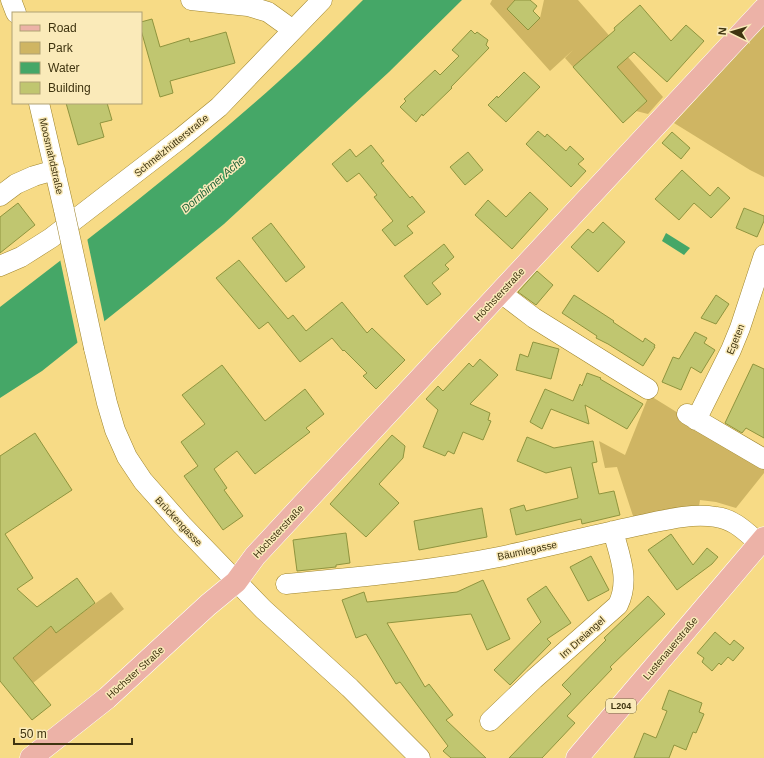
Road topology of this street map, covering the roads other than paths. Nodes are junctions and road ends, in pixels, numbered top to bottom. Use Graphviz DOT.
graph roads {
  1 [pos="11,0"];
  2 [pos="191,0"];
  3 [pos="322,0"];
  4 [pos="764,9"];
  5 [pos="16,12"];
  6 [pos="293,30"];
  7 [pos="39,104"];
  8 [pos="55,170"];
  9 [pos="0,196"];
  10 [pos="64,210"];
  11 [pos="764,255"];
  12 [pos="0,266"];
  13 [pos="501,292"];
  14 [pos="648,389"];
  15 [pos="764,459"];
  16 [pos="613,531"];
  17 [pos="762,540"];
  18 [pos="236,582"];
  19 [pos="286,584"];
  20 [pos="490,721"];
  21 [pos="31,758"];
  22 [pos="420,758"];
  23 [pos="577,758"];
  1 -- 5 [label="street"];
  2 -- 6 [label="street"];
  3 -- 6 [label="street, Schmelzhütterstraße"];
  4 -- 13 [label="main road, Höchsterstraße"];
  6 -- 12 [label="street, Schmelzhütterstraße"];
  7 -- 8 [label="street, Moosmahdstraße"];
  8 -- 9 [label="street"];
  8 -- 10 [label="street, Moosmahdstraße"];
  10 -- 18 [label="street, Brückengasse, bridge"];
  11 -- 15 [label="street, Egeten"];
  13 -- 14 [label="street"];
  13 -- 18 [label="main road, Höchsterstraße"];
  16 -- 17 [label="street, Bäumlegasse"];
  16 -- 19 [label="street, Bäumlegasse"];
  16 -- 20 [label="street, Im Dreiangel"];
  17 -- 23 [label="main road, Lustenauerstraße / L204"];
  18 -- 21 [label="main road, Höchster Straße"];
  18 -- 22 [label="street, Brückengasse"];
}
